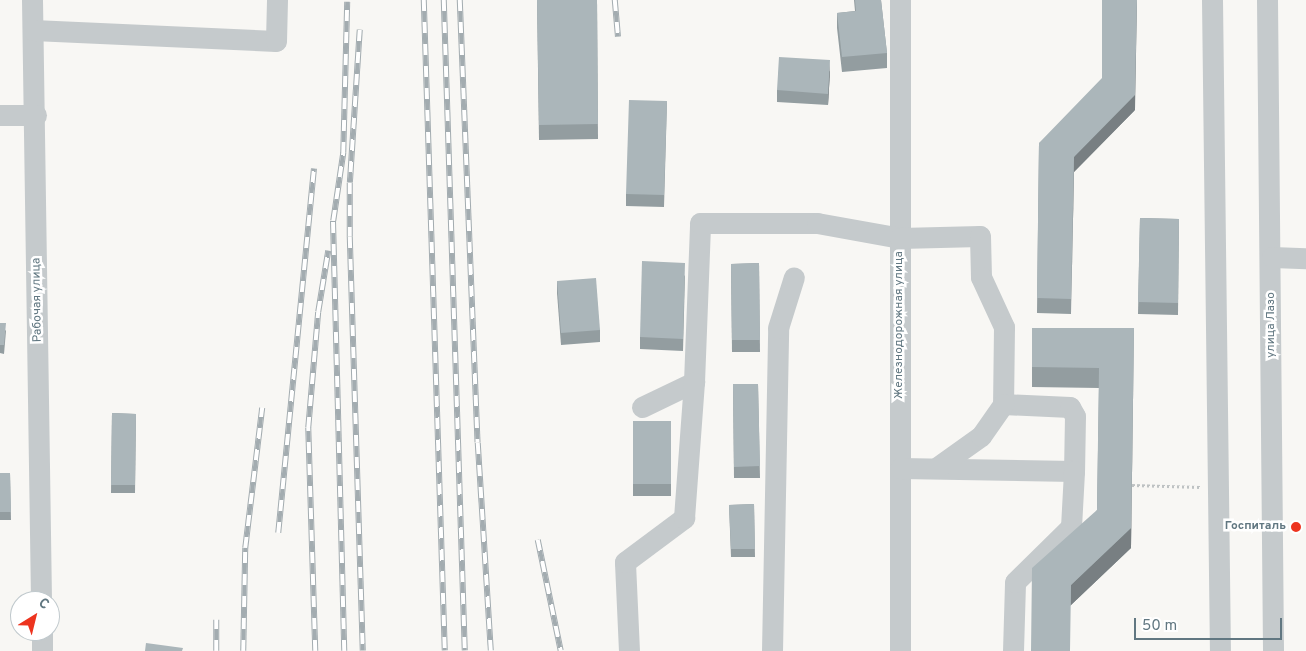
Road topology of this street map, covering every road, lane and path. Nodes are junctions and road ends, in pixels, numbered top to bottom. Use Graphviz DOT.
graph roads {
  1 [pos="32,0"];
  2 [pos="277,0"];
  3 [pos="900,0"];
  4 [pos="1212,0"];
  5 [pos="1267,0"];
  6 [pos="33,30"];
  7 [pos="0,115"];
  8 [pos="36,115"];
  9 [pos="900,238"];
  10 [pos="1272,257"];
  11 [pos="1306,258"];
  12 [pos="794,277"];
  13 [pos="694,382"];
  14 [pos="1003,404"];
  15 [pos="642,407"];
  16 [pos="900,468"];
  17 [pos="936,468"];
  18 [pos="1074,471"];
  19 [pos="1132,485"];
  20 [pos="1218,487"];
  21 [pos="42,591"];
  22 [pos="629,651"];
  23 [pos="772,651"];
  24 [pos="900,651"];
  25 [pos="1013,651"];
  26 [pos="1220,651"];
  27 [pos="1273,651"];
  1 -- 6 [label="street, Рабочая улица"];
  2 -- 6 [label="street"];
  3 -- 9 [label="street, Железнодорожная улица"];
  4 -- 20 [label="street"];
  5 -- 10 [label="street, улица Лазо"];
  6 -- 8 [label="street, Рабочая улица"];
  7 -- 8 [label="street"];
  8 -- 21 [label="street, Рабочая улица"];
  9 -- 13 [label="street"];
  9 -- 14 [label="street"];
  9 -- 16 [label="street, Железнодорожная улица"];
  10 -- 11 [label="street"];
  10 -- 27 [label="street, улица Лазо"];
  12 -- 23 [label="street"];
  13 -- 15 [label="street"];
  13 -- 22 [label="street"];
  14 -- 17 [label="street"];
  14 -- 18 [label="street"];
  16 -- 17 [label="street"];
  16 -- 24 [label="street, Железнодорожная улица"];
  17 -- 18 [label="street"];
  18 -- 25 [label="street"];
  19 -- 20 [label="path"];
  20 -- 26 [label="street"];
}
